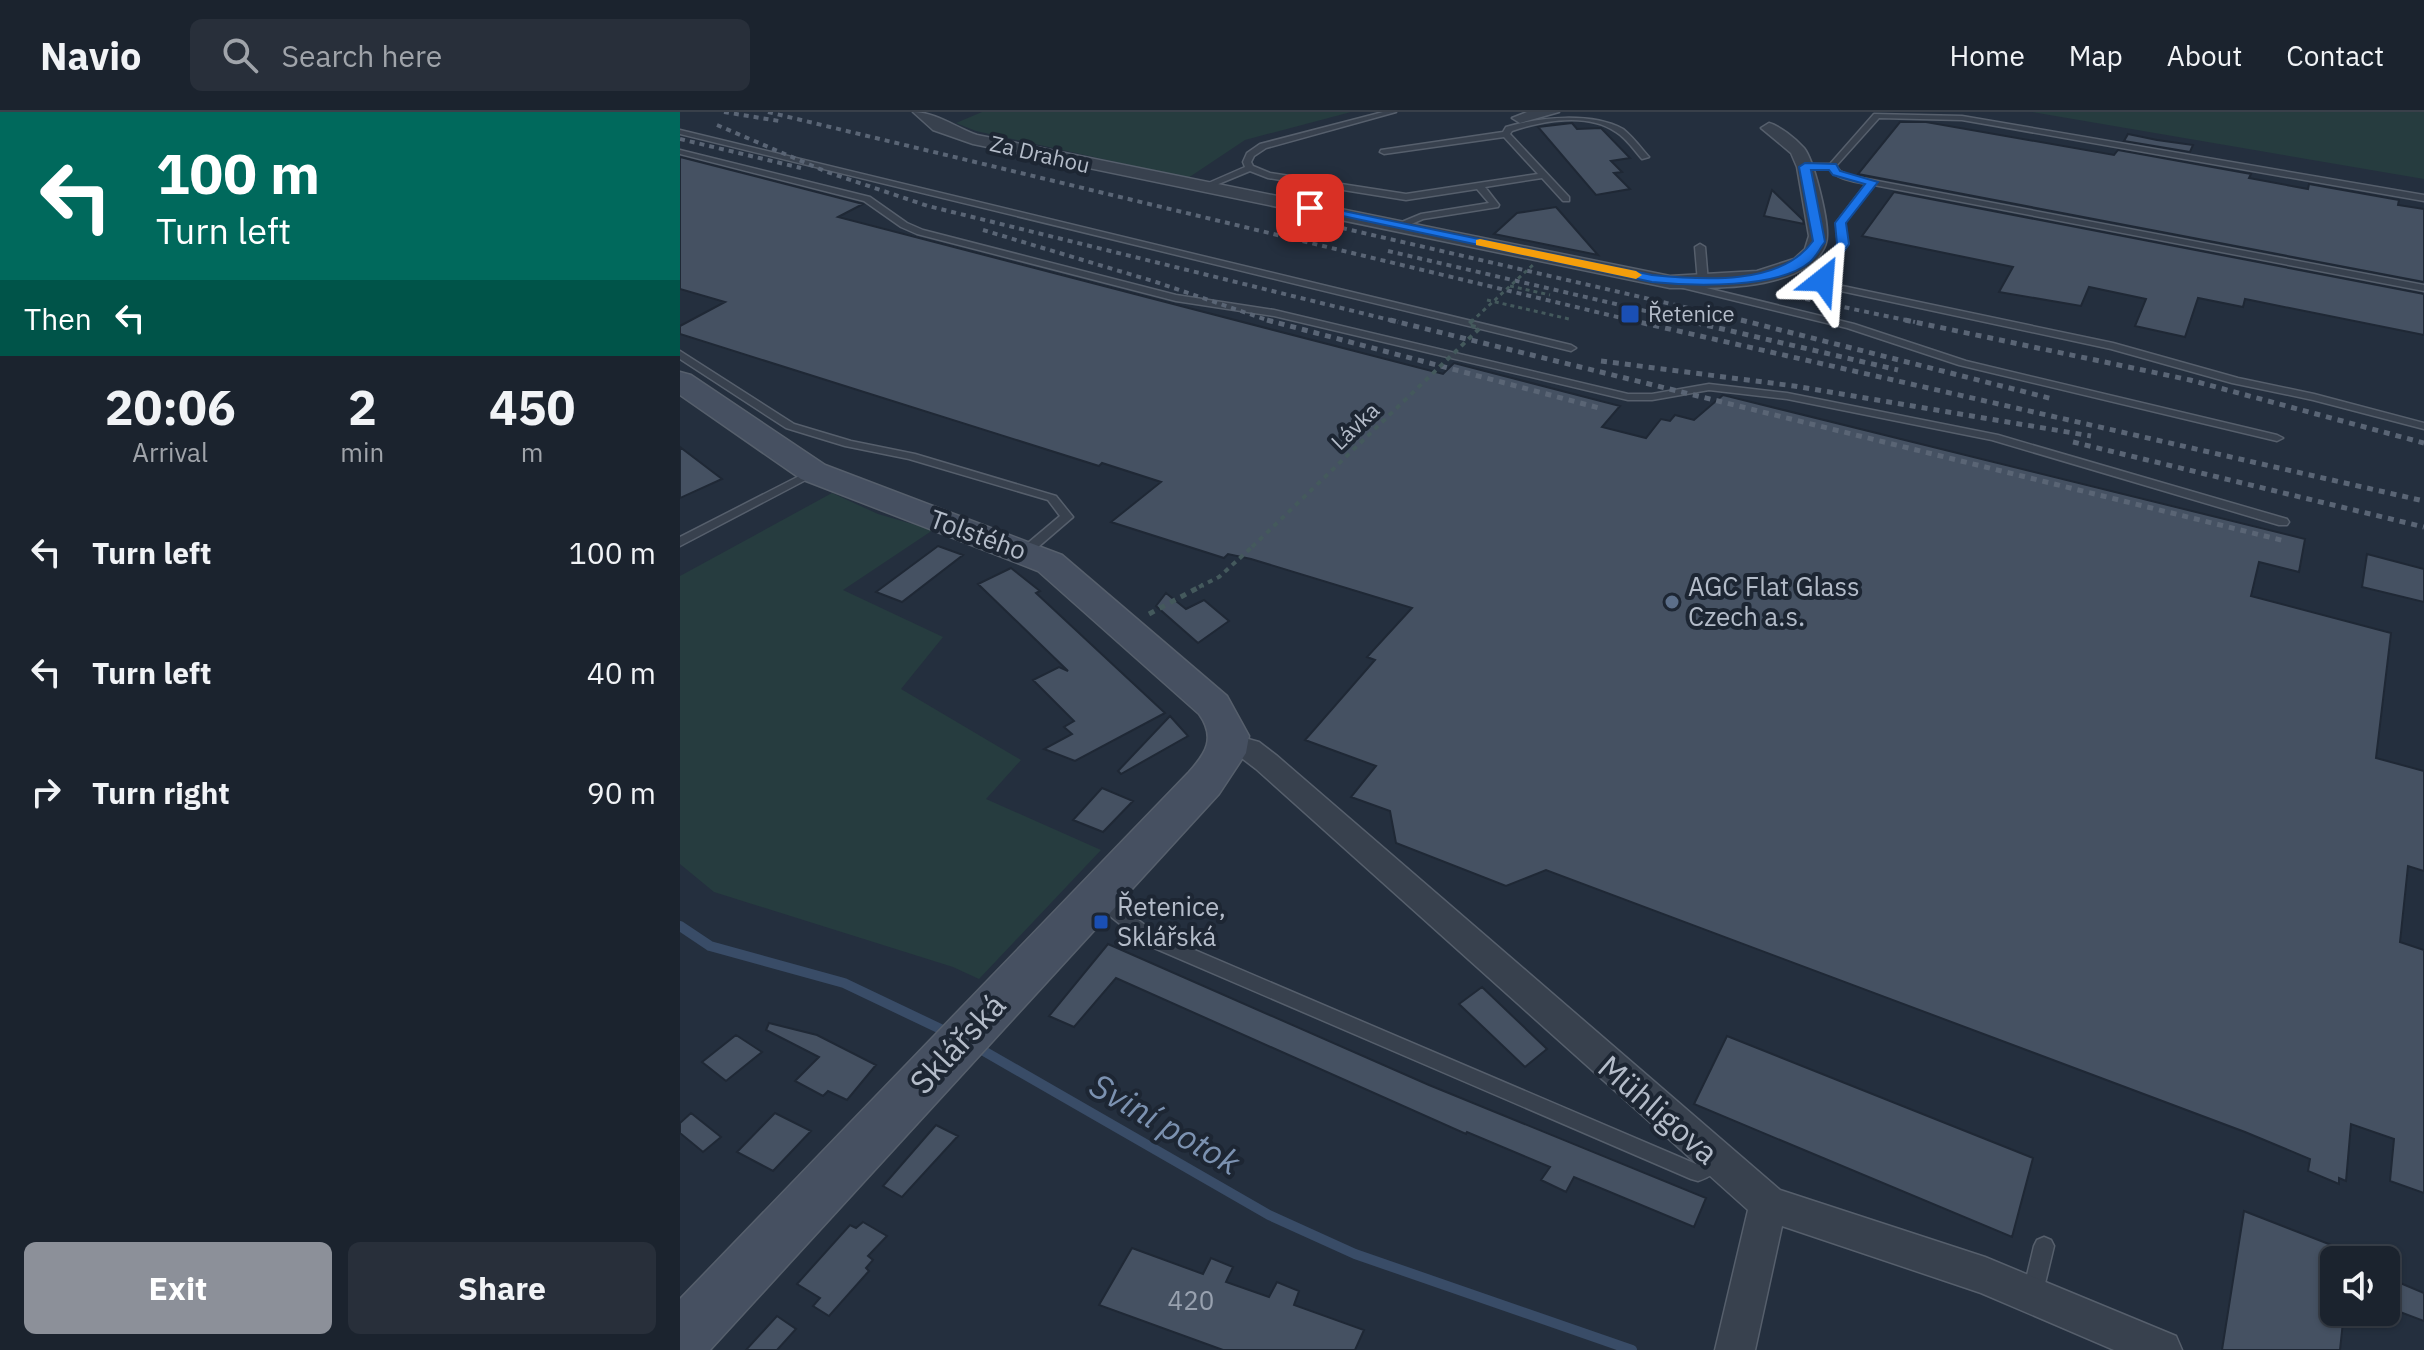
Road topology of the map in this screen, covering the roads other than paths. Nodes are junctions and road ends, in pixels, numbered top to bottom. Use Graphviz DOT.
graph roads {
  1 [pos="921,112"];
  2 [pos="1392,112"];
  3 [pos="1551,112"];
  4 [pos="1520,118"];
  5 [pos="1769,128"];
  6 [pos="680,132"];
  7 [pos="1506,134"];
  8 [pos="680,152"];
  9 [pos="1384,152"];
  10 [pos="1645,157"];
  11 [pos="1832,166"];
  12 [pos="1805,167"];
  13 [pos="1250,168"];
  14 [pos="1542,176"];
  15 [pos="1872,182"];
  16 [pos="1479,185"];
  17 [pos="1201,188"];
  18 [pos="2424,198"];
  19 [pos="1566,199"];
  20 [pos="1400,226"];
  21 [pos="1700,247"];
  22 [pos="1670,282"];
  23 [pos="1703,282"];
  24 [pos="2424,288"];
  25 [pos="1571,348"];
  26 [pos="680,354"];
  27 [pos="680,381"];
  28 [pos="2424,426"];
  29 [pos="2277,438"];
  30 [pos="813,472"];
  31 [pos="2283,522"];
  32 [pos="680,542"];
  33 [pos="1026,551"];
  34 [pos="1230,744"];
  35 [pos="1093,901"];
  36 [pos="1715,1161"];
  37 [pos="1768,1204"];
  38 [pos="2044,1246"];
  39 [pos="2032,1296"];
  40 [pos="680,1340"];
  41 [pos="1735,1350"];
  42 [pos="2162,1350"];
  1 -- 17 [label="street, Za Drahou"];
  2 -- 13 [label="lane"];
  3 -- 4 [label="street"];
  4 -- 7 [label="lane"];
  4 -- 10 [label="lane"];
  5 -- 12 [label="street"];
  6 -- 25 [label="lane"];
  7 -- 9 [label="lane"];
  7 -- 14 [label="lane"];
  8 -- 31 [label="lane"];
  11 -- 12 [label="lane"];
  11 -- 15 [label="lane"];
  11 -- 18 [label="lane"];
  12 -- 23 [label="street"];
  13 -- 16 [label="lane"];
  13 -- 17 [label="lane"];
  14 -- 16 [label="lane"];
  14 -- 19 [label="lane"];
  15 -- 24 [label="lane"];
  15 -- 28 [label="lane"];
  16 -- 20 [label="lane"];
  17 -- 20 [label="street"];
  20 -- 22 [label="street"];
  21 -- 23 [label="lane"];
  22 -- 23 [label="street"];
  22 -- 29 [label="lane"];
  26 -- 33 [label="lane"];
  27 -- 30 [label="street, Tolstého"];
  30 -- 32 [label="lane"];
  30 -- 33 [label="street, Tolstého"];
  33 -- 34 [label="street, Tolstého"];
  34 -- 35 [label="street, Sklářská"];
  34 -- 36 [label="street, Mühligova"];
  35 -- 36 [label="lane"];
  35 -- 40 [label="street, Sklářská"];
  36 -- 37 [label="street, Mühligova"];
  37 -- 39 [label="street, Mühligova"];
  37 -- 41 [label="street"];
  38 -- 39 [label="lane"];
  39 -- 42 [label="street, Mühligova"];
}
